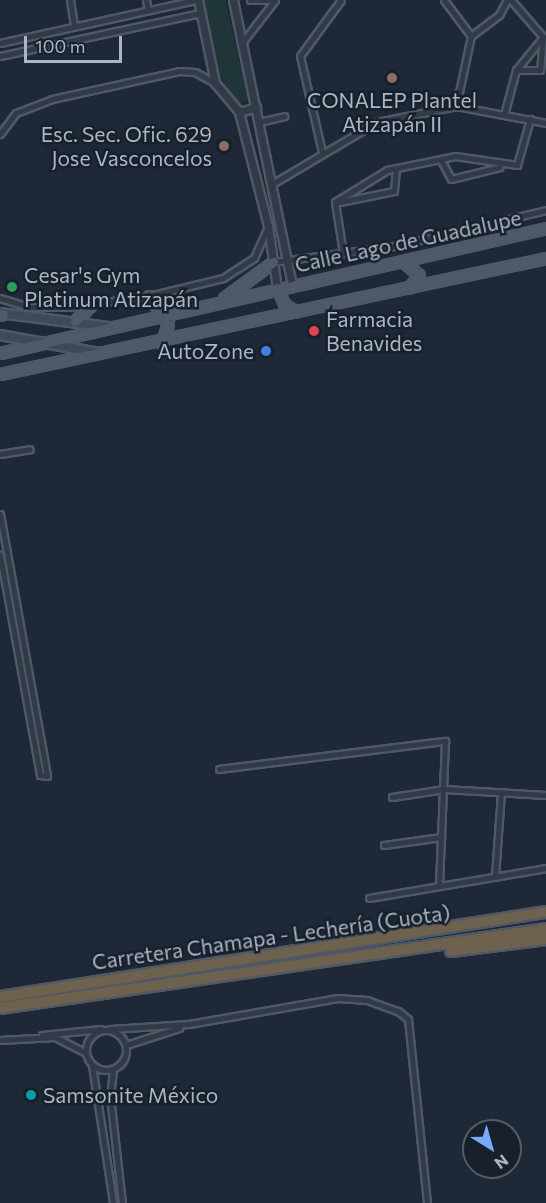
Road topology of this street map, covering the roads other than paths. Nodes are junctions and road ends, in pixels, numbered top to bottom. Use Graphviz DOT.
graph roads {
  1 [pos="70,0"];
  2 [pos="146,0"];
  3 [pos="197,0"];
  4 [pos="233,0"];
  5 [pos="250,0"];
  6 [pos="274,0"];
  7 [pos="340,0"];
  8 [pos="444,0"];
  9 [pos="509,0"];
  10 [pos="148,10"];
  11 [pos="200,12"];
  12 [pos="74,24"];
  13 [pos="471,36"];
  14 [pos="543,37"];
  15 [pos="0,43"];
  16 [pos="241,44"];
  17 [pos="0,56"];
  18 [pos="516,70"];
  19 [pos="215,83"];
  20 [pos="456,106"];
  21 [pos="256,107"];
  22 [pos="238,112"];
  23 [pos="504,115"];
  24 [pos="284,116"];
  25 [pos="530,119"];
  26 [pos="259,122"];
  27 [pos="546,123"];
  28 [pos="0,134"];
  29 [pos="322,152"];
  30 [pos="441,160"];
  31 [pos="501,167"];
  32 [pos="396,168"];
  33 [pos="272,184"];
  34 [pos="335,202"];
  35 [pos="546,210"];
  36 [pos="280,223"];
  37 [pos="268,226"];
  38 [pos="546,228"];
  39 [pos="343,253"];
  40 [pos="546,258"];
  41 [pos="288,259"];
  42 [pos="273,262"];
  43 [pos="405,263"];
  44 [pos="292,285"];
  45 [pos="277,288"];
  46 [pos="408,289"];
  47 [pos="149,296"];
  48 [pos="0,298"];
  49 [pos="221,300"];
  50 [pos="93,303"];
  51 [pos="296,312"];
  52 [pos="1,314"];
  53 [pos="162,315"];
  54 [pos="75,321"];
  55 [pos="110,327"];
  56 [pos="0,335"];
  57 [pos="48,343"];
  58 [pos="161,343"];
  59 [pos="0,353"];
  60 [pos="110,355"];
  61 [pos="0,374"];
  62 [pos="30,450"];
  63 [pos="0,454"];
  64 [pos="0,514"];
  65 [pos="0,555"];
  66 [pos="219,769"];
  67 [pos="444,789"];
  68 [pos="501,792"];
  69 [pos="546,795"];
  70 [pos="392,797"];
  71 [pos="441,837"];
  72 [pos="384,845"];
  73 [pos="546,868"];
  74 [pos="495,876"];
  75 [pos="439,885"];
  76 [pos="369,898"];
  77 [pos="546,912"];
  78 [pos="546,930"];
  79 [pos="546,939"];
  80 [pos="382,954"];
  81 [pos="0,997"];
  82 [pos="0,1008"];
  83 [pos="189,1024"];
  84 [pos="106,1029"];
  85 [pos="38,1036"];
  86 [pos="0,1040"];
  87 [pos="126,1045"];
  88 [pos="85,1052"];
  89 [pos="92,1065"];
  90 [pos="113,1069"];
  91 [pos="113,1203"];
  92 [pos="122,1203"];
  93 [pos="427,1203"];
  1 -- 12 [label="street"];
  2 -- 10 [label="street"];
  3 -- 10 [label="street"];
  3 -- 11 [label="street"];
  4 -- 16 [label="street"];
  5 -- 6 [label="street"];
  6 -- 16 [label="street"];
  7 -- 29 [label="street"];
  8 -- 13 [label="street"];
  9 -- 13 [label="street"];
  9 -- 14 [label="street"];
  10 -- 12 [label="street"];
  11 -- 17 [label="street"];
  11 -- 19 [label="street"];
  12 -- 15 [label="street"];
  13 -- 20 [label="street"];
  14 -- 18 [label="street"];
  14 -- 18 [label="street"];
  16 -- 21 [label="street"];
  18 -- 23 [label="street"];
  19 -- 22 [label="street"];
  19 -- 28 [label="street"];
  20 -- 23 [label="street"];
  20 -- 29 [label="street"];
  21 -- 22 [label="street"];
  21 -- 26 [label="street"];
  22 -- 37 [label="street"];
  23 -- 25 [label="street"];
  24 -- 26 [label="street"];
  25 -- 27 [label="street"];
  25 -- 31 [label="street"];
  26 -- 33 [label="street"];
  29 -- 33 [label="street"];
  30 -- 31 [label="street"];
  30 -- 31 [label="street"];
  30 -- 32 [label="street"];
  32 -- 34 [label="street"];
  32 -- 34 [label="street"];
  33 -- 36 [label="street"];
  34 -- 39 [label="street"];
  35 -- 39 [label="street"];
  36 -- 37 [label="street"];
  36 -- 41 [label="street"];
  37 -- 42 [label="street"];
  37 -- 47 [label="street"];
  38 -- 43 [label="main road, Calle Lago de Guadalupe"];
  39 -- 41 [label="street"];
  40 -- 46 [label="main road"];
  41 -- 42 [label="street"];
  41 -- 44 [label="street"];
  42 -- 45 [label="street"];
  42 -- 49 [label="main road"];
  43 -- 44 [label="main road, Calle Lago de Guadalupe"];
  43 -- 46 [label="main road"];
  44 -- 45 [label="main road, Calle Lago de Guadalupe"];
  45 -- 49 [label="main road, Calle Lago de Guadalupe"];
  45 -- 51 [label="main road"];
  46 -- 51 [label="main road"];
  47 -- 50 [label="street"];
  47 -- 53 [label="main road"];
  48 -- 50 [label="street"];
  49 -- 53 [label="main road, Calle Lago de Guadalupe"];
  50 -- 54 [label="main road"];
  51 -- 58 [label="main road"];
  52 -- 54 [label="main road"];
  53 -- 55 [label="main road, Calle Lago de Guadalupe"];
  53 -- 58 [label="main road"];
  54 -- 55 [label="main road"];
  55 -- 57 [label="main road, Calle Lago de Guadalupe"];
  56 -- 57 [label="main road"];
  57 -- 59 [label="main road, Calle Lago de Guadalupe"];
  57 -- 60 [label="main road"];
  58 -- 60 [label="main road"];
  60 -- 61 [label="main road"];
  62 -- 63 [label="street"];
  64 -- 65 [label="street"];
  66 -- 67 [label="street"];
  67 -- 68 [label="street"];
  67 -- 70 [label="street"];
  67 -- 71 [label="street"];
  68 -- 69 [label="street"];
  68 -- 74 [label="street"];
  71 -- 72 [label="street"];
  71 -- 75 [label="street"];
  73 -- 74 [label="street"];
  74 -- 75 [label="street"];
  75 -- 76 [label="street"];
  77 -- 81 [label="highway, Carretera Chamapa - Lechería (Cuota)"];
  78 -- 80 [label="highway, Carretera Chamapa - Lechería (Cuota)"];
  79 -- 80 [label="highway"];
  80 -- 82 [label="highway, Carretera Chamapa - Lechería (Cuota)"];
  83 -- 84 [label="street"];
  83 -- 87 [label="street"];
  83 -- 93 [label="street"];
  84 -- 85 [label="street"];
  84 -- 87 [label="street"];
  84 -- 88 [label="street"];
  85 -- 86 [label="street"];
  85 -- 88 [label="street"];
  87 -- 90 [label="street"];
  88 -- 89 [label="street"];
  89 -- 90 [label="street"];
  89 -- 91 [label="street"];
  90 -- 92 [label="street"];
}
